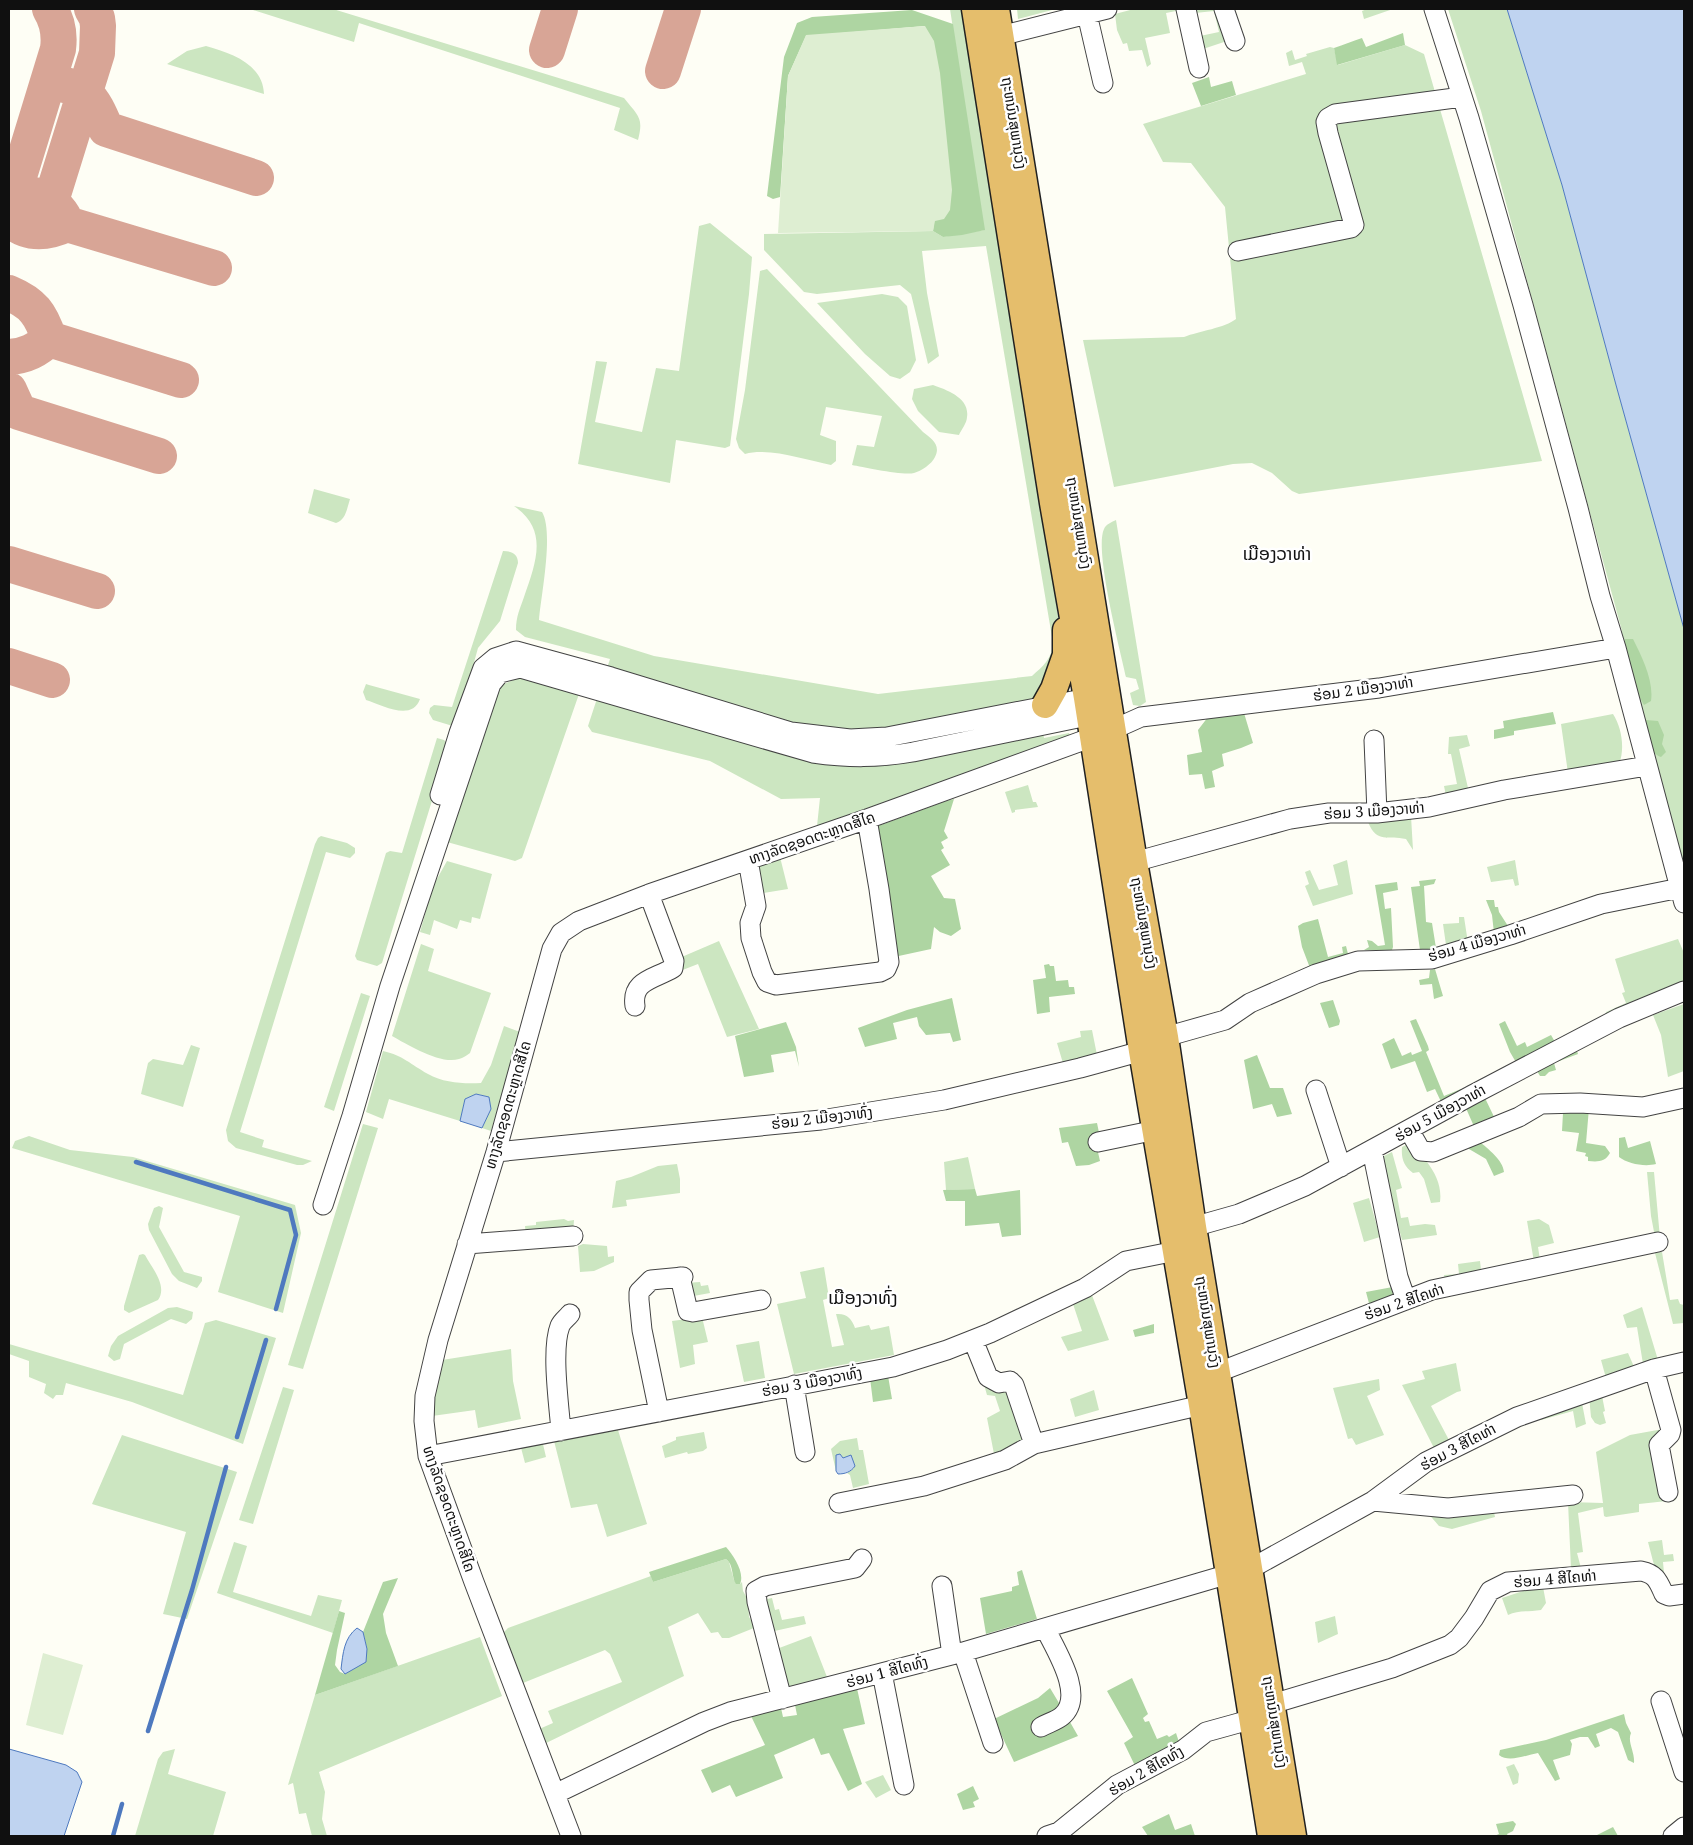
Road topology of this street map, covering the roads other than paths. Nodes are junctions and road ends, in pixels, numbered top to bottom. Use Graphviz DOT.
graph roads {
  1 [pos="975,9"];
  2 [pos="996,9"];
  3 [pos="1107,9"];
  4 [pos="1186,9"];
  5 [pos="1224,9"];
  6 [pos="1434,9"];
  7 [pos="1087,14"];
  8 [pos="1000,36"];
  9 [pos="1235,41"];
  10 [pos="1199,68"];
  11 [pos="1103,83"];
  12 [pos="1462,97"];
  13 [pos="1238,251"];
  14 [pos="1053,503"];
  15 [pos="1616,648"];
  16 [pos="1045,705"];
  17 [pos="1100,714"];
  18 [pos="910,732"];
  19 [pos="780,736"];
  20 [pos="1374,740"];
  21 [pos="913,752"];
  22 [pos="1647,766"];
  23 [pos="1376,813"];
  24 [pos="867,819"];
  25 [pos="748,860"];
  26 [pos="1134,862"];
  27 [pos="649,894"];
  28 [pos="1682,895"];
  29 [pos="1684,991"];
  30 [pos="636,1006"];
  31 [pos="1165,1037"];
  32 [pos="1142,1051"];
  33 [pos="1316,1090"];
  34 [pos="1684,1098"];
  35 [pos="1156,1130"];
  36 [pos="1410,1130"];
  37 [pos="1098,1142"];
  38 [pos="1372,1150"];
  39 [pos="496,1152"];
  40 [pos="1341,1168"];
  41 [pos="323,1206"];
  42 [pos="1192,1227"];
  43 [pos="573,1236"];
  44 [pos="1658,1242"];
  45 [pos="467,1244"];
  46 [pos="1176,1251"];
  47 [pos="761,1300"];
  48 [pos="1406,1300"];
  49 [pos="570,1314"];
  50 [pos="972,1340"];
  51 [pos="1684,1362"];
  52 [pos="1654,1369"];
  53 [pos="1216,1373"];
  54 [pos="794,1385"];
  55 [pos="1202,1405"];
  56 [pos="659,1412"];
  57 [pos="561,1431"];
  58 [pos="1034,1444"];
  59 [pos="805,1452"];
  60 [pos="428,1456"];
  61 [pos="1668,1492"];
  62 [pos="1573,1495"];
  63 [pos="1373,1501"];
  64 [pos="839,1503"];
  65 [pos="862,1559"];
  66 [pos="1240,1572"];
  67 [pos="942,1586"];
  68 [pos="1684,1594"];
  69 [pos="1046,1628"];
  70 [pos="958,1653"];
  71 [pos="882,1673"];
  72 [pos="782,1699"];
  73 [pos="1661,1701"];
  74 [pos="1262,1711"];
  75 [pos="1041,1727"];
  76 [pos="993,1743"];
  77 [pos="1684,1772"];
  78 [pos="904,1785"];
  79 [pos="555,1794"];
  80 [pos="1684,1827"];
  81 [pos="570,1836"];
  82 [pos="1047,1836"];
  83 [pos="1271,1836"];
  84 [pos="1293,1836"];
  85 [pos="1672,1836"];
  1 -- 14 [label="highway, ຖະຫນົນສຸພານຸວົງ"];
  2 -- 8 [label="highway, ຖະຫນົນສຸພານຸວົງ"];
  3 -- 7 [label="street"];
  4 -- 10 [label="street"];
  5 -- 9 [label="street"];
  6 -- 12 [label="street"];
  7 -- 8 [label="street"];
  7 -- 11 [label="street"];
  8 -- 17 [label="highway, ຖະຫນົນສຸພານຸວົງ"];
  12 -- 13 [label="street"];
  12 -- 15 [label="street"];
  14 -- 16 [label="highway"];
  14 -- 17 [label="highway, ຖະຫນົນສຸພານຸວົງ"];
  15 -- 17 [label="street, ຮ່ອມ 2 ເມືອງວາທ່າ"];
  15 -- 22 [label="street"];
  16 -- 17 [label="street"];
  16 -- 18 [label="street"];
  17 -- 21 [label="street"];
  17 -- 24 [label="street, ທາງລັດຊອດຕະຫຼາດສີໄຄ"];
  17 -- 26 [label="highway, ຖະຫນົນສຸພານຸວົງ"];
  17 -- 32 [label="highway, ຖະຫນົນສຸພານຸວົງ"];
  18 -- 19 [label="street"];
  18 -- 21 [label="street"];
  19 -- 21 [label="street"];
  19 -- 41 [label="street"];
  20 -- 23 [label="street"];
  22 -- 23 [label="street, ຮ່ອມ 3 ເມືອງວາທ່າ"];
  22 -- 28 [label="street"];
  23 -- 26 [label="street, ຮ່ອມ 3 ເມືອງວາທ່າ"];
  24 -- 25 [label="street, ທາງລັດຊອດຕະຫຼາດສີໄຄ"];
  24 -- 25 [label="street"];
  25 -- 27 [label="street, ທາງລັດຊອດຕະຫຼາດສີໄຄ"];
  26 -- 31 [label="highway, ຖະຫນົນສຸພານຸວົງ"];
  27 -- 30 [label="street"];
  27 -- 39 [label="street, ທາງລັດຊອດຕະຫຼາດສີໄຄ"];
  28 -- 31 [label="street, ຮ່ອມ 4 ເມືອງວາທ່າ"];
  29 -- 36 [label="street, ຮ່ອມ 5 ເມືອງວາທ່າ"];
  31 -- 42 [label="highway, ຖະຫນົນສຸພານຸວົງ"];
  32 -- 35 [label="highway, ຖະຫນົນສຸພານຸວົງ"];
  32 -- 39 [label="street, ຮ່ອມ 2 ເມືອງວາທົ່ງ"];
  33 -- 40 [label="street"];
  34 -- 36 [label="street"];
  35 -- 37 [label="street"];
  35 -- 46 [label="highway, ຖະຫນົນສຸພານຸວົງ"];
  36 -- 38 [label="street, ຮ່ອມ 5 ເມືອງວາທ່າ"];
  38 -- 40 [label="street, ຮ່ອມ 5 ເມືອງວາທ່າ"];
  38 -- 48 [label="street"];
  39 -- 45 [label="street, ທາງລັດຊອດຕະຫຼາດສີໄຄ"];
  40 -- 42 [label="street, ຮ່ອມ 5 ເມືອງວາທ່າ"];
  42 -- 53 [label="highway, ຖະຫນົນສຸພານຸວົງ"];
  43 -- 45 [label="street"];
  44 -- 48 [label="street, ຮ່ອມ 2 ສີໄຄທ່າ"];
  45 -- 60 [label="street, ທາງລັດຊອດຕະຫຼາດສີໄຄ"];
  46 -- 50 [label="street, ຮ່ອມ 3 ເມືອງວາທົ່ງ"];
  46 -- 55 [label="highway, ຖະຫນົນສຸພານຸວົງ"];
  47 -- 56 [label="street"];
  48 -- 53 [label="street, ຮ່ອມ 2 ສີໄຄທ່າ"];
  49 -- 57 [label="street"];
  50 -- 54 [label="street, ຮ່ອມ 3 ເມືອງວາທົ່ງ"];
  50 -- 58 [label="street"];
  51 -- 52 [label="street, ຮ່ອມ 3 ສີໄຄທ່າ"];
  52 -- 61 [label="street"];
  52 -- 63 [label="street, ຮ່ອມ 3 ສີໄຄທ່າ"];
  53 -- 66 [label="highway, ຖະຫນົນສຸພານຸວົງ"];
  54 -- 56 [label="street, ຮ່ອມ 3 ເມືອງວາທົ່ງ"];
  54 -- 59 [label="street"];
  55 -- 58 [label="street"];
  55 -- 66 [label="highway, ຖະຫນົນສຸພານຸວົງ"];
  56 -- 57 [label="street, ຮ່ອມ 3 ເມືອງວາທົ່ງ"];
  57 -- 60 [label="street, ຮ່ອມ 3 ເມືອງວາທົ່ງ"];
  58 -- 64 [label="street"];
  60 -- 79 [label="street, ທາງລັດຊອດຕະຫຼາດສີໄຄ"];
  62 -- 63 [label="street"];
  63 -- 66 [label="street, ຮ່ອມ 3 ສີໄຄທ່າ"];
  65 -- 72 [label="street"];
  66 -- 69 [label="street, ຮ່ອມ 1 ສີໄຄທົ່ງ"];
  66 -- 74 [label="highway, ຖະຫນົນສຸພານຸວົງ"];
  67 -- 70 [label="street"];
  68 -- 74 [label="street, ຮ່ອມ 4 ສີໄຄທ່າ"];
  69 -- 70 [label="street, ຮ່ອມ 1 ສີໄຄທົ່ງ"];
  69 -- 75 [label="street"];
  70 -- 71 [label="street, ຮ່ອມ 1 ສີໄຄທົ່ງ"];
  70 -- 76 [label="street"];
  71 -- 72 [label="street, ຮ່ອມ 1 ສີໄຄທົ່ງ"];
  71 -- 78 [label="street"];
  72 -- 79 [label="street, ຮ່ອມ 1 ສີໄຄທົ່ງ"];
  73 -- 77 [label="street"];
  74 -- 82 [label="street, ຮ່ອມ 2 ສີໄຄທົ່ງ"];
  74 -- 83 [label="highway, ຖະຫນົນສຸພານຸວົງ"];
  74 -- 84 [label="highway, ຖະຫນົນສຸພານຸວົງ"];
  79 -- 81 [label="street, ທາງລັດຊອດຕະຫຼາດສີໄຄ"];
  80 -- 85 [label="street"];
}
